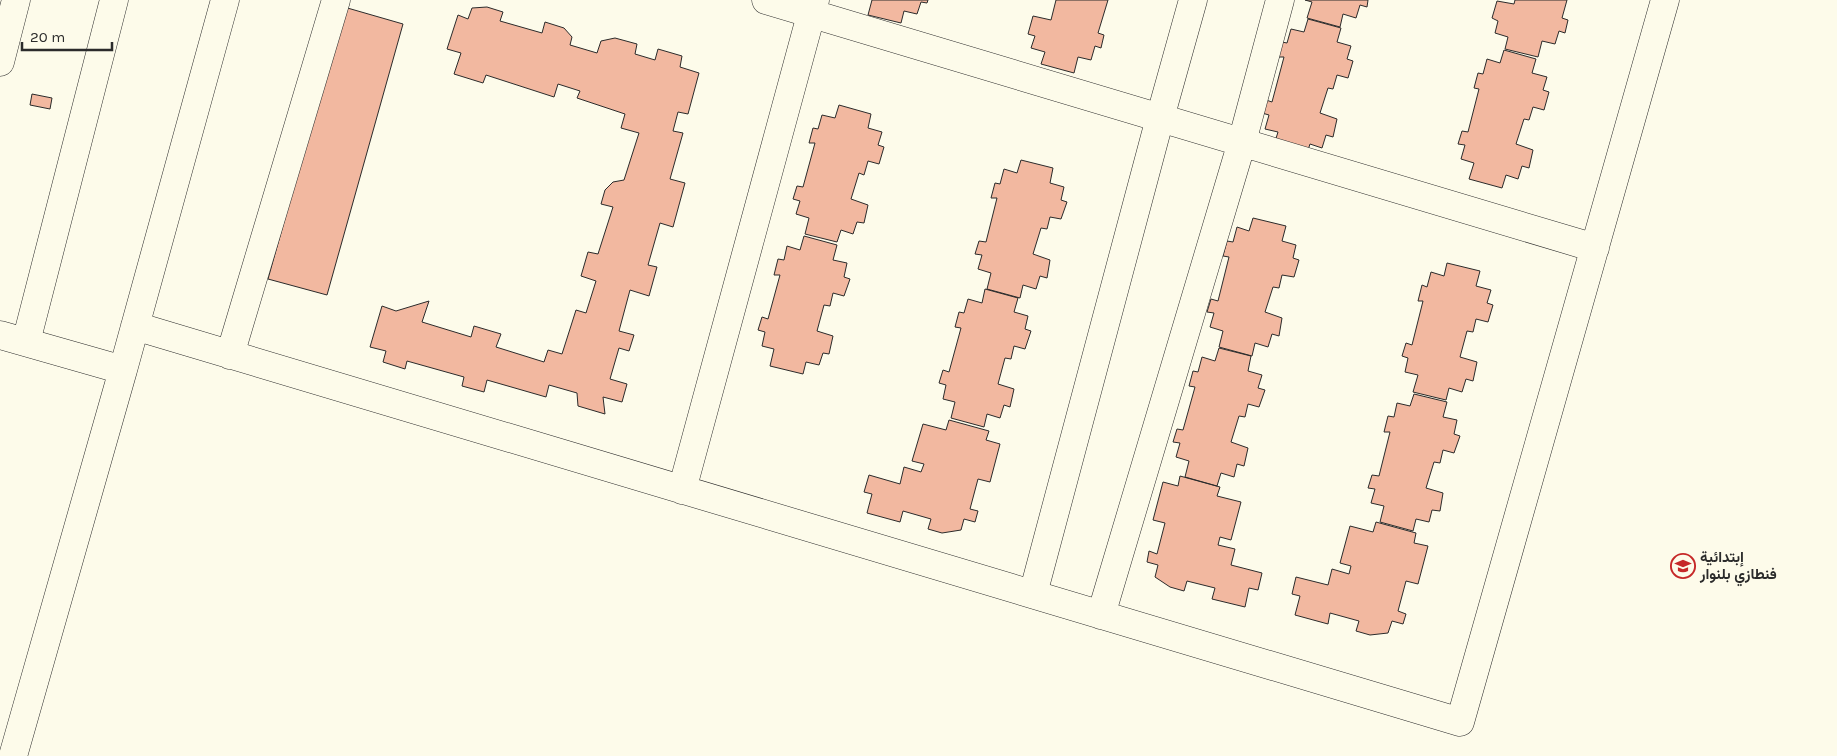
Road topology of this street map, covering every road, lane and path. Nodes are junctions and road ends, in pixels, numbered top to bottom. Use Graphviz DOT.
graph roads {
  1 [pos="16,0"];
  2 [pos="114,0"];
  3 [pos="225,0"];
  4 [pos="336,0"];
  5 [pos="766,0"];
  6 [pos="1194,0"];
  7 [pos="1280,0"];
  8 [pos="1665,0"];
  9 [pos="813,7"];
  10 [pos="0,62"];
  11 [pos="1160,118"];
  12 [pos="1242,142"];
  13 [pos="1595,248"];
  14 [pos="135,326"];
  15 [pos="0,335"];
  16 [pos="26,342"];
  17 [pos="230,355"];
  18 [pos="123,370"];
  19 [pos="682,490"];
  20 [pos="1033,594"];
  21 [pos="1101,615"];
  22 [pos="12,756"];
  1 -- 10 [label="street"];
  2 -- 16 [label="street"];
  3 -- 14 [label="street"];
  4 -- 17 [label="street"];
  5 -- 9 [label="street"];
  6 -- 11 [label="street"];
  7 -- 12 [label="street"];
  8 -- 13 [label="street"];
  9 -- 11 [label="street"];
  9 -- 19 [label="street"];
  11 -- 12 [label="street"];
  11 -- 20 [label="street"];
  12 -- 13 [label="street"];
  12 -- 21 [label="street"];
  13 -- 21 [label="street"];
  14 -- 17 [label="street"];
  14 -- 18 [label="street"];
  15 -- 16 [label="street"];
  16 -- 18 [label="street"];
  17 -- 19 [label="street"];
  18 -- 22 [label="street"];
  19 -- 20 [label="street"];
  20 -- 21 [label="street"];
}
